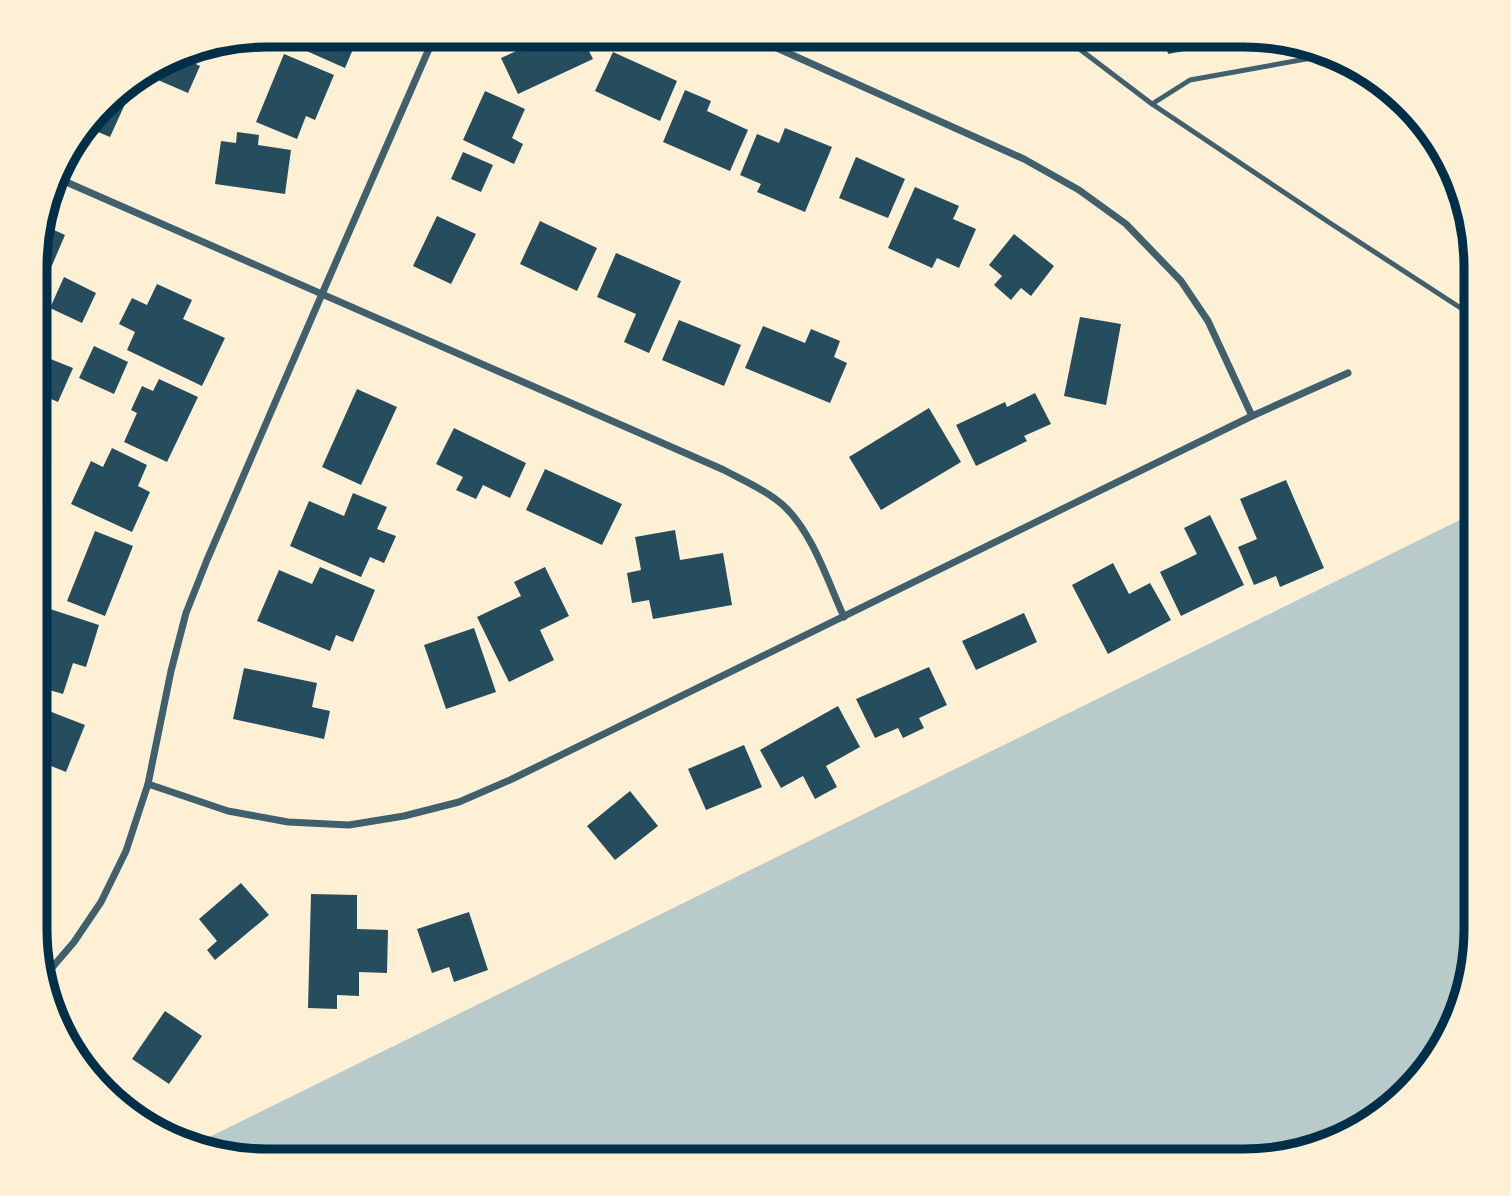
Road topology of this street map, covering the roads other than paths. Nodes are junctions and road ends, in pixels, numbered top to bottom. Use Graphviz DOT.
graph roads {
  1 [pos="429,48"];
  2 [pos="777,48"];
  3 [pos="1077,48"];
  4 [pos="1311,58"];
  5 [pos="1152,104"];
  6 [pos="65,181"];
  7 [pos="322,294"];
  8 [pos="1464,310"];
  9 [pos="1348,373"];
  10 [pos="1252,416"];
  11 [pos="844,617"];
  12 [pos="149,784"];
  13 [pos="51,969"];
  1 -- 7 [label="street"];
  2 -- 10 [label="street"];
  3 -- 5 [label="lane"];
  4 -- 5 [label="lane"];
  5 -- 8 [label="lane"];
  6 -- 7 [label="street"];
  7 -- 11 [label="street"];
  7 -- 12 [label="street"];
  9 -- 10 [label="street"];
  10 -- 11 [label="street"];
  11 -- 12 [label="street"];
  12 -- 13 [label="street"];
}
